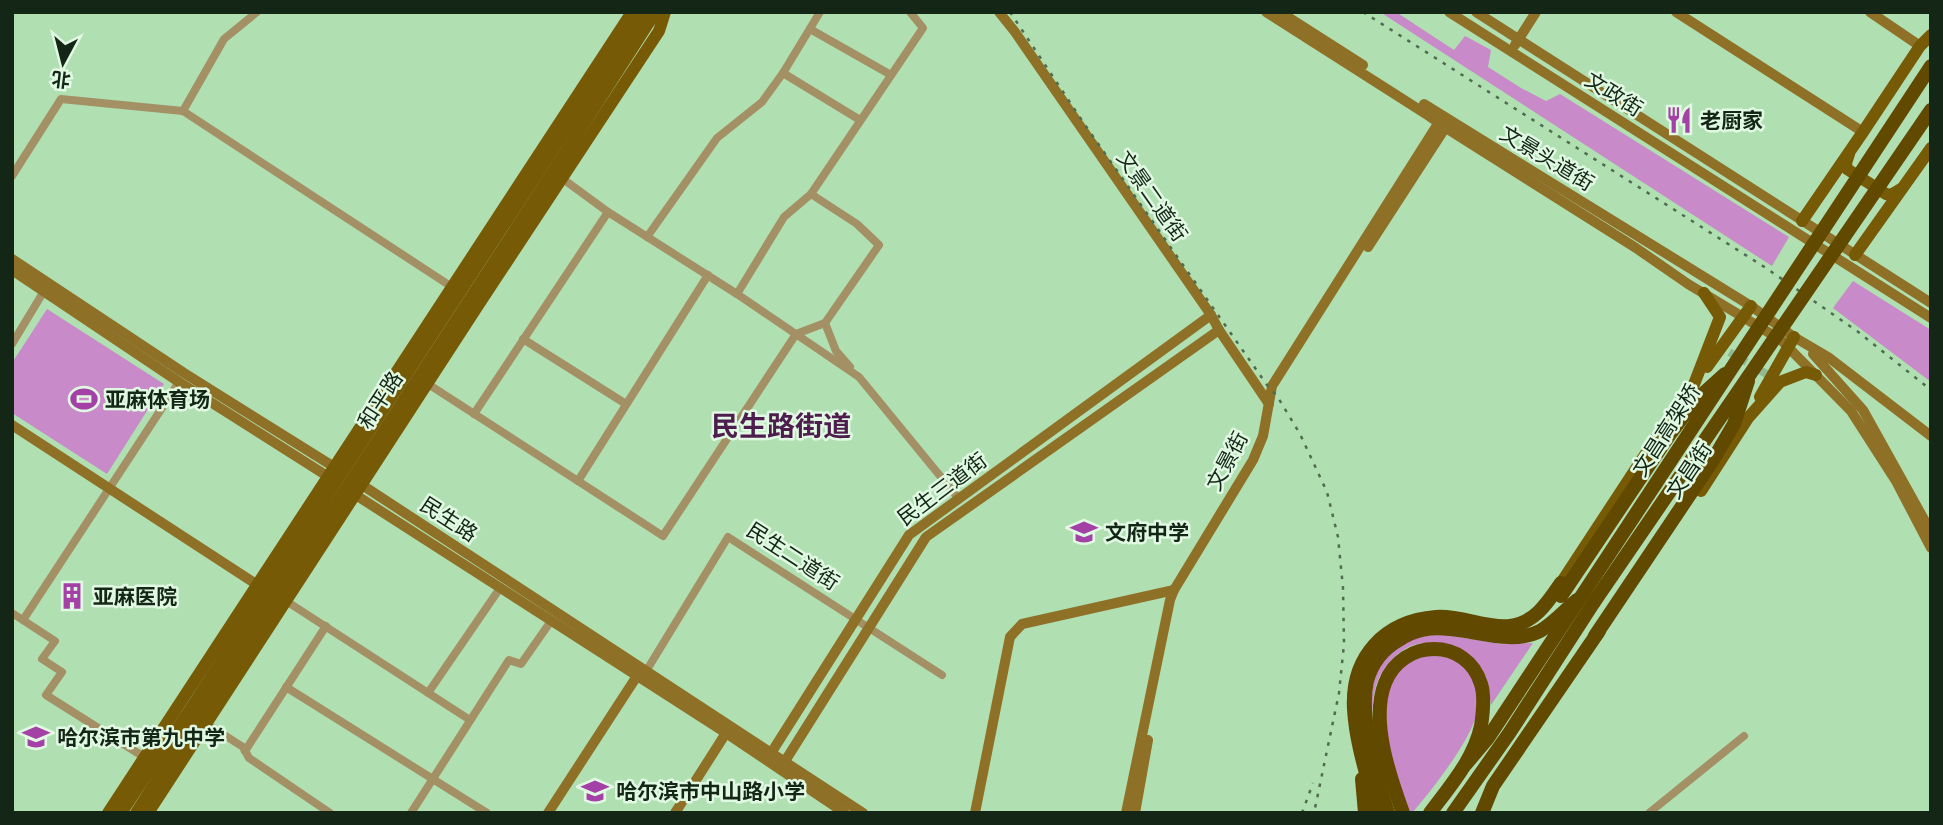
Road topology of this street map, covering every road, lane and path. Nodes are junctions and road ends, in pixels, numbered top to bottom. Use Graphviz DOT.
graph roads {
  1 [pos="257,12"];
  2 [pos="632,12"];
  3 [pos="643,12"];
  4 [pos="663,12"];
  5 [pos="820,12"];
  6 [pos="910,12"];
  7 [pos="999,12"];
  8 [pos="1266,12"];
  9 [pos="1280,12"];
  10 [pos="1449,12"];
  11 [pos="1475,12"];
  12 [pos="1536,12"];
  13 [pos="1676,12"];
  14 [pos="1870,12"];
  15 [pos="810,29"];
  16 [pos="1931,35"];
  17 [pos="1519,39"];
  18 [pos="1920,46"];
  19 [pos="1511,52"];
  20 [pos="1931,66"];
  21 [pos="783,73"];
  22 [pos="891,75"];
  23 [pos="1931,110"];
  24 [pos="183,111"];
  25 [pos="860,120"];
  26 [pos="1444,122"];
  27 [pos="1863,132"];
  28 [pos="1849,153"];
  29 [pos="1929,155"];
  30 [pos="12,176"];
  31 [pos="563,178"];
  32 [pos="1902,189"];
  33 [pos="811,194"];
  34 [pos="608,212"];
  35 [pos="1799,226"];
  36 [pos="647,237"];
  37 [pos="1855,255"];
  38 [pos="12,259"];
  39 [pos="1849,267"];
  40 [pos="12,270"];
  41 [pos="480,274"];
  42 [pos="708,275"];
  43 [pos="452,287"];
  44 [pos="44,292"];
  45 [pos="1704,293"];
  46 [pos="737,294"];
  47 [pos="1931,303"];
  48 [pos="1751,306"];
  49 [pos="477,307"];
  50 [pos="1212,315"];
  51 [pos="451,317"];
  52 [pos="1743,317"];
  53 [pos="1931,318"];
  54 [pos="825,323"];
  55 [pos="1219,330"];
  56 [pos="796,334"];
  57 [pos="523,339"];
  58 [pos="1791,342"];
  59 [pos="12,344"];
  60 [pos="1734,365"];
  61 [pos="1816,375"];
  62 [pos="1749,376"];
  63 [pos="859,377"];
  64 [pos="179,382"];
  65 [pos="428,384"];
  66 [pos="1693,387"];
  67 [pos="626,404"];
  68 [pos="1269,404"];
  69 [pos="474,414"];
  70 [pos="1748,418"];
  71 [pos="12,425"];
  72 [pos="1931,436"];
  73 [pos="345,481"];
  74 [pos="578,481"];
  75 [pos="109,488"];
  76 [pos="959,499"];
  77 [pos="1931,531"];
  78 [pos="1931,548"];
  79 [pos="500,588"];
  80 [pos="1563,588"];
  81 [pos="1174,590"];
  82 [pos="272,593"];
  83 [pos="1581,597"];
  84 [pos="12,613"];
  85 [pos="1613,613"];
  86 [pos="857,619"];
  87 [pos="23,620"];
  88 [pos="551,621"];
  89 [pos="326,626"];
  90 [pos="868,627"];
  91 [pos="942,675"];
  92 [pos="641,676"];
  93 [pos="286,687"];
  94 [pos="428,693"];
  95 [pos="470,720"];
  96 [pos="207,724"];
  97 [pos="726,733"];
  98 [pos="1744,736"];
  99 [pos="1359,743"];
  100 [pos="245,751"];
  101 [pos="769,756"];
  102 [pos="144,757"];
  103 [pos="1466,764"];
  104 [pos="782,765"];
  105 [pos="162,772"];
  106 [pos="433,778"];
  107 [pos="138,787"];
  108 [pos="156,801"];
  109 [pos="108,813"];
  110 [pos="121,813"];
  111 [pos="136,813"];
  112 [pos="148,813"];
  113 [pos="331,813"];
  114 [pos="411,813"];
  115 [pos="487,813"];
  116 [pos="548,813"];
  117 [pos="675,813"];
  118 [pos="845,813"];
  119 [pos="863,813"];
  120 [pos="975,813"];
  121 [pos="1126,813"];
  122 [pos="1135,813"];
  123 [pos="1365,813"];
  124 [pos="1377,813"];
  125 [pos="1388,813"];
  126 [pos="1403,813"];
  127 [pos="1430,813"];
  128 [pos="1453,813"];
  129 [pos="1482,813"];
  130 [pos="1648,813"];
  1 -- 24 [label="street"];
  2 -- 43 [label="main road, 和平路"];
  3 -- 41 [label="main road, 和平路"];
  4 -- 31 [label="main road, 和平路"];
  4 -- 41 [label="main road, 和平路"];
  5 -- 15 [label="street"];
  6 -- 22 [label="street"];
  7 -- 50 [label="main road, 文景二道街"];
  8 -- 26 [label="main road, 文景头道街"];
  9 -- 26 [label="main road, 文景头道街"];
  10 -- 19 [label="main road, 文政街"];
  11 -- 17 [label="main road, 文政街"];
  12 -- 17 [label="main road"];
  13 -- 27 [label="main road"];
  14 -- 18 [label="main road"];
  15 -- 21 [label="street"];
  15 -- 22 [label="street"];
  16 -- 18 [label="main road"];
  17 -- 19 [label="main road"];
  17 -- 35 [label="main road, 文政街"];
  18 -- 27 [label="main road"];
  19 -- 35 [label="main road, 文政街"];
  20 -- 60 [label="highway, 文昌高架桥, bridge"];
  21 -- 25 [label="street"];
  21 -- 36 [label="street"];
  22 -- 25 [label="street"];
  23 -- 62 [label="highway, 文昌高架桥, bridge"];
  24 -- 30 [label="street"];
  24 -- 43 [label="street"];
  25 -- 33 [label="street"];
  26 -- 45 [label="main road, 文景头道街"];
  26 -- 48 [label="main road, 文景头道街"];
  26 -- 68 [label="main road, 文景街"];
  26 -- 122 [label="main road, 文景街"];
  27 -- 28 [label="main road"];
  28 -- 32 [label="main road"];
  28 -- 35 [label="main road"];
  29 -- 32 [label="main road"];
  31 -- 34 [label="street"];
  31 -- 49 [label="main road, 和平路"];
  32 -- 37 [label="main road"];
  33 -- 46 [label="street"];
  33 -- 54 [label="street"];
  34 -- 36 [label="street"];
  34 -- 57 [label="street"];
  35 -- 37 [label="main road"];
  35 -- 39 [label="main road"];
  36 -- 42 [label="street"];
  37 -- 39 [label="main road"];
  37 -- 47 [label="main road"];
  38 -- 73 [label="main road, 民生路"];
  39 -- 53 [label="main road"];
  40 -- 44 [label="main road, 民生路"];
  41 -- 43 [label="main road"];
  41 -- 49 [label="main road"];
  41 -- 51 [label="main road, 和平路"];
  42 -- 46 [label="street"];
  42 -- 67 [label="street"];
  43 -- 51 [label="main road"];
  43 -- 73 [label="main road, 和平路"];
  44 -- 59 [label="street"];
  44 -- 64 [label="main road, 民生路"];
  45 -- 52 [label="main road, 文景头道街"];
  45 -- 66 [label="main road"];
  46 -- 56 [label="street"];
  48 -- 52 [label="main road"];
  48 -- 58 [label="main road, 文景头道街"];
  49 -- 51 [label="main road"];
  49 -- 65 [label="main road, 和平路"];
  50 -- 55 [label="main road, 文景二道街"];
  50 -- 76 [label="main road, 民生三道街"];
  51 -- 73 [label="main road, 和平路"];
  52 -- 58 [label="main road, 文景头道街"];
  52 -- 66 [label="main road"];
  54 -- 56 [label="street"];
  54 -- 63 [label="street"];
  55 -- 68 [label="main road, 文景二道街"];
  55 -- 90 [label="main road, 民生三道街"];
  56 -- 63 [label="street"];
  56 -- 74 [label="street"];
  57 -- 67 [label="street"];
  57 -- 69 [label="street"];
  58 -- 61 [label="main road, 文景头道街"];
  58 -- 70 [label="main road"];
  58 -- 72 [label="main road, 文景头道街"];
  58 -- 77 [label="main road, 文景头道街"];
  60 -- 80 [label="highway, bridge"];
  60 -- 83 [label="highway, 文昌高架桥, bridge"];
  61 -- 70 [label="main road, 文昌街"];
  61 -- 78 [label="main road, 文景头道街"];
  62 -- 85 [label="highway"];
  62 -- 128 [label="highway, 文昌高架桥, bridge"];
  63 -- 76 [label="street"];
  64 -- 73 [label="main road, 民生路"];
  64 -- 75 [label="street"];
  65 -- 69 [label="street"];
  65 -- 73 [label="main road, 和平路"];
  66 -- 80 [label="main road"];
  67 -- 74 [label="street"];
  68 -- 81 [label="main road, 文景街"];
  69 -- 74 [label="street"];
  70 -- 85 [label="main road, 文昌街"];
  71 -- 75 [label="main road"];
  73 -- 79 [label="main road, 民生路"];
  73 -- 82 [label="main road, 和平路"];
  73 -- 82 [label="main road, 和平路"];
  73 -- 92 [label="main road, 民生路"];
  75 -- 82 [label="main road"];
  75 -- 87 [label="street"];
  76 -- 86 [label="main road, 民生三道街"];
  79 -- 88 [label="main road, 民生路"];
  79 -- 94 [label="street"];
  80 -- 99 [label="highway"];
  81 -- 120 [label="main road"];
  81 -- 121 [label="main road, 文景街"];
  82 -- 89 [label="street"];
  82 -- 96 [label="main road, 和平路"];
  82 -- 102 [label="main road, 和平路"];
  82 -- 105 [label="main road, 和平路"];
  82 -- 107 [label="main road, 和平路"];
  83 -- 103 [label="highway, 文昌高架桥, bridge"];
  83 -- 125 [label="highway"];
  84 -- 87 [label="street"];
  85 -- 129 [label="highway, 文昌街"];
  86 -- 90 [label="street, 民生二道街"];
  86 -- 92 [label="street, 民生二道街"];
  86 -- 101 [label="main road, 民生三道街"];
  87 -- 102 [label="street"];
  88 -- 92 [label="main road, 民生路"];
  88 -- 95 [label="street"];
  89 -- 93 [label="street"];
  89 -- 94 [label="street"];
  90 -- 91 [label="street, 民生二道街"];
  90 -- 104 [label="main road, 民生三道街"];
  92 -- 97 [label="main road, 民生路"];
  92 -- 101 [label="main road, 民生路"];
  92 -- 116 [label="main road, 民生二道街"];
  93 -- 100 [label="street"];
  93 -- 106 [label="street"];
  94 -- 95 [label="street"];
  95 -- 106 [label="street"];
  96 -- 100 [label="street"];
  96 -- 108 [label="main road, 和平路"];
  97 -- 101 [label="main road, 民生路"];
  97 -- 117 [label="main road"];
  98 -- 130 [label="street"];
  99 -- 123 [label="highway"];
  99 -- 124 [label="highway"];
  100 -- 113 [label="street"];
  101 -- 104 [label="main road, 民生路"];
  102 -- 107 [label="main road"];
  102 -- 109 [label="main road, 和平路"];
  103 -- 126 [label="highway"];
  103 -- 127 [label="highway, 文昌高架桥"];
  104 -- 118 [label="main road, 民生路"];
  104 -- 119 [label="main road, 民生路"];
  105 -- 108 [label="main road"];
  105 -- 111 [label="main road, 和平路"];
  106 -- 114 [label="street"];
  106 -- 115 [label="street"];
  107 -- 110 [label="main road, 和平路"];
  108 -- 112 [label="main road, 和平路"];
}
